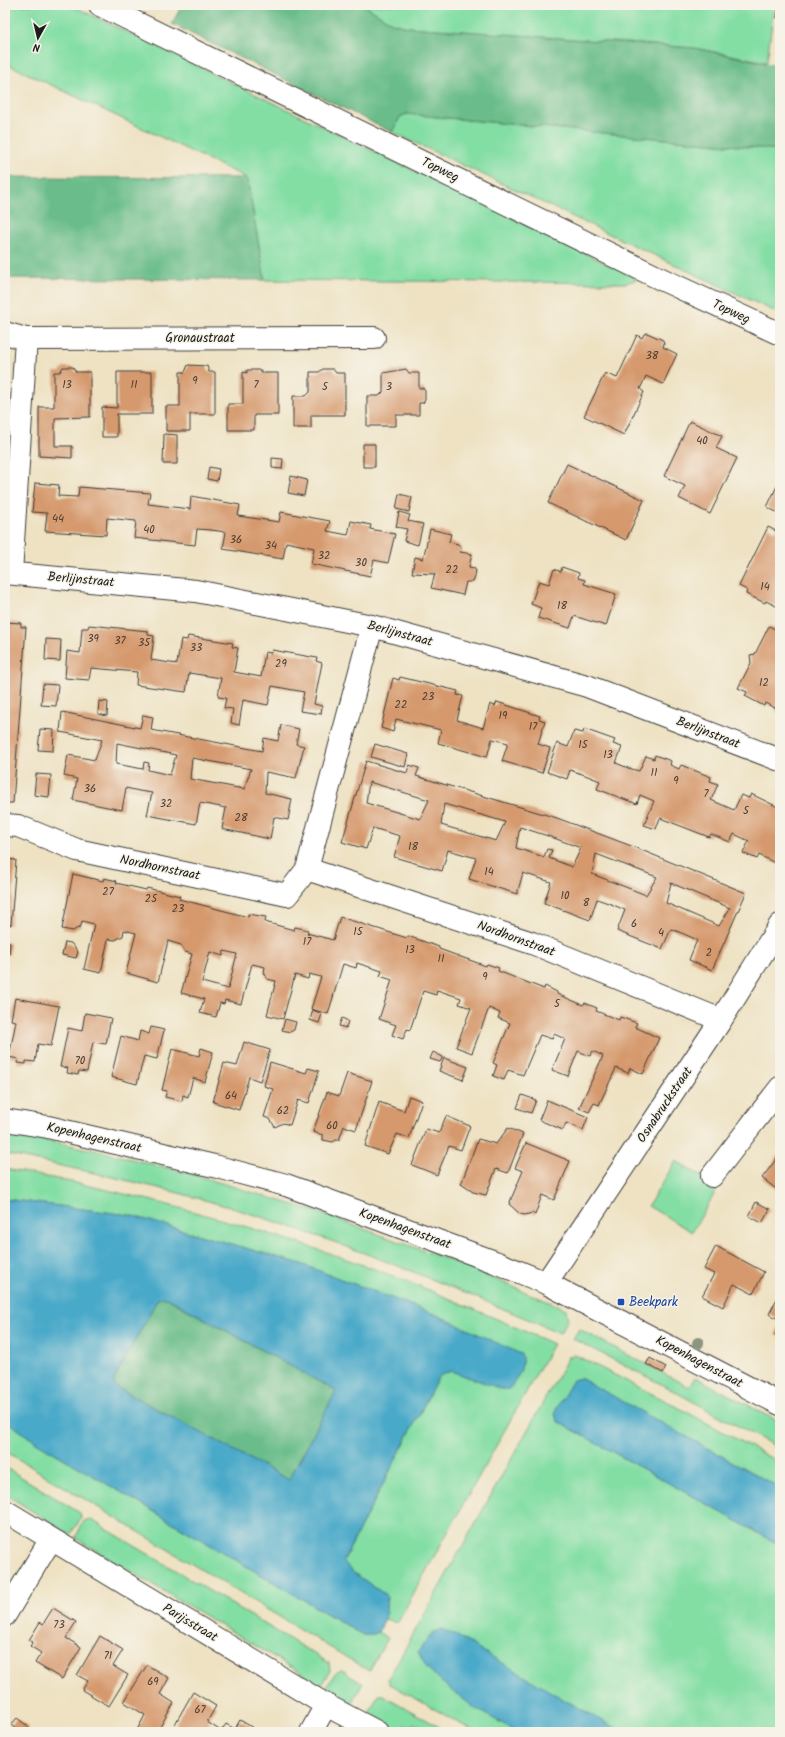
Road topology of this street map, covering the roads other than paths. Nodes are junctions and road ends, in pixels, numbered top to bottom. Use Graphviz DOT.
graph roads {
  1 [pos="100,5"];
  2 [pos="5,333"];
  3 [pos="780,334"];
  4 [pos="374,338"];
  5 [pos="26,339"];
  6 [pos="8,573"];
  7 [pos="372,626"];
  8 [pos="780,760"];
  9 [pos="5,825"];
  10 [pos="307,869"];
  11 [pos="780,925"];
  12 [pos="721,1020"];
  13 [pos="780,1088"];
  14 [pos="5,1120"];
  15 [pos="712,1176"];
  16 [pos="546,1283"];
  17 [pos="780,1404"];
  18 [pos="5,1511"];
  19 [pos="51,1539"];
  20 [pos="5,1616"];
  21 [pos="326,1705"];
  22 [pos="311,1732"];
  23 [pos="377,1732"];
  1 -- 3 [label="street, Topweg"];
  2 -- 5 [label="street, Gronaustraat"];
  4 -- 5 [label="street, Gronaustraat"];
  5 -- 6 [label="street"];
  6 -- 7 [label="street, Berlijnstraat"];
  7 -- 8 [label="street, Berlijnstraat"];
  7 -- 10 [label="street, Nordhornstraat"];
  9 -- 10 [label="street, Nordhornstraat"];
  10 -- 12 [label="street, Nordhornstraat"];
  11 -- 12 [label="street, Osnabruckstraat"];
  12 -- 16 [label="street, Osnabruckstraat"];
  13 -- 15 [label="street"];
  14 -- 16 [label="street, Kopenhagenstraat"];
  16 -- 17 [label="street, Kopenhagenstraat"];
  18 -- 19 [label="street, Parijsstraat"];
  19 -- 20 [label="street"];
  19 -- 21 [label="street, Parijsstraat"];
  21 -- 22 [label="street"];
  21 -- 23 [label="street, Parijsstraat"];
}
